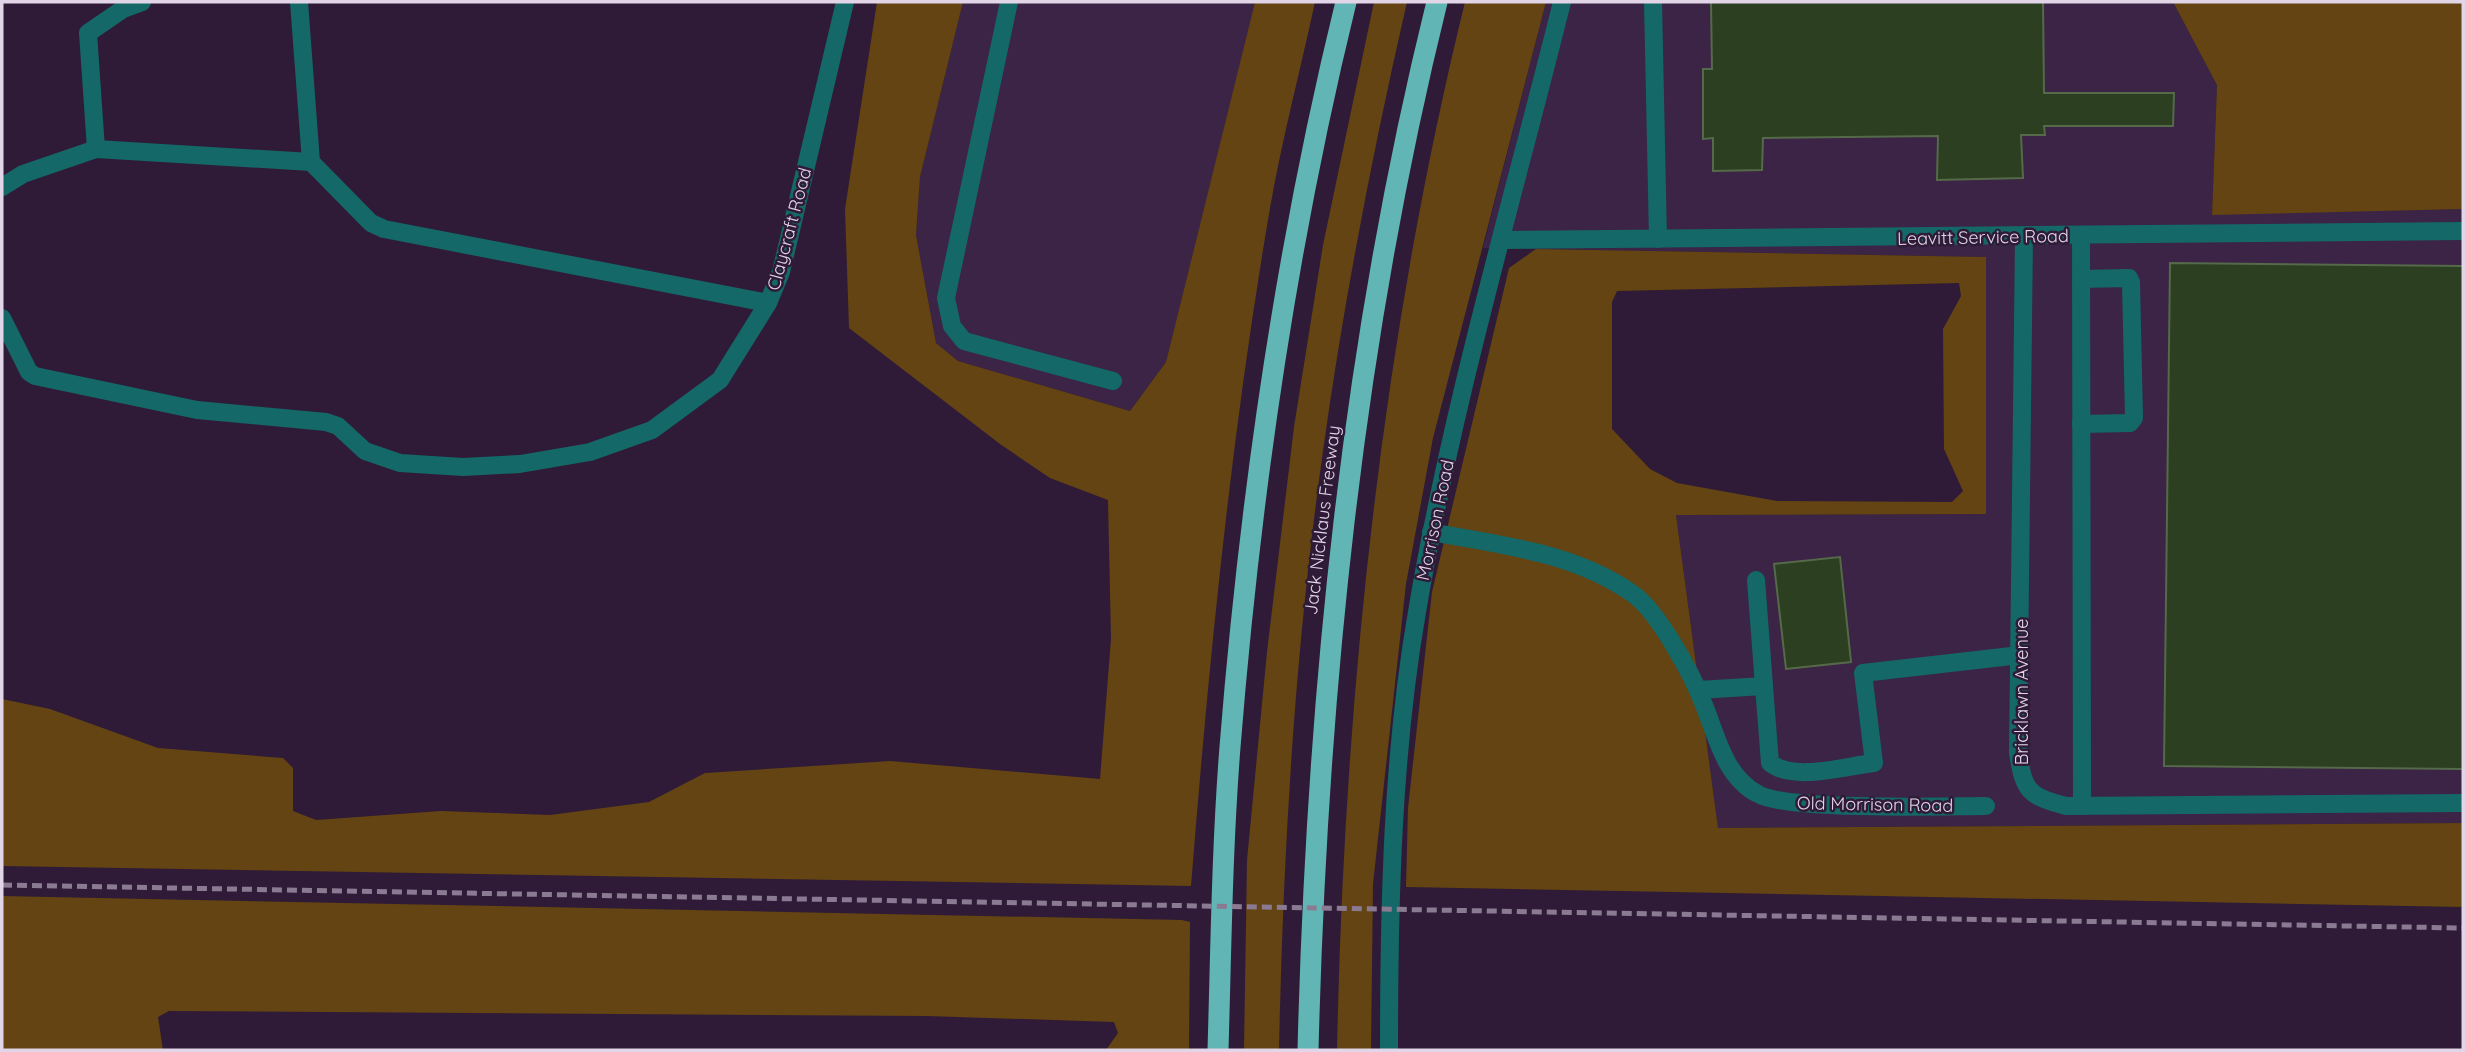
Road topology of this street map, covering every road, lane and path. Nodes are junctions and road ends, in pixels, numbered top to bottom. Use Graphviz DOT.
graph roads {
  1 [pos="142,2"];
  2 [pos="299,2"];
  3 [pos="845,2"];
  4 [pos="1009,2"];
  5 [pos="1346,2"];
  6 [pos="1437,2"];
  7 [pos="1562,2"];
  8 [pos="1653,2"];
  9 [pos="96,149"];
  10 [pos="311,162"];
  11 [pos="2,187"];
  12 [pos="2463,231"];
  13 [pos="2081,236"];
  14 [pos="2024,237"];
  15 [pos="1658,239"];
  16 [pos="1503,240"];
  17 [pos="2081,279"];
  18 [pos="768,303"];
  19 [pos="2,318"];
  20 [pos="1112,381"];
  21 [pos="2081,424"];
  22 [pos="1431,532"];
  23 [pos="1756,580"];
  24 [pos="2020,656"];
  25 [pos="1764,686"];
  26 [pos="1699,690"];
  27 [pos="2463,803"];
  28 [pos="1986,806"];
  29 [pos="2082,806"];
  30 [pos="1218,1050"];
  31 [pos="1307,1050"];
  32 [pos="1389,1050"];
  1 -- 9 [label="street"];
  2 -- 10 [label="street"];
  3 -- 18 [label="street, Claycraft Road"];
  4 -- 20 [label="street"];
  5 -- 30 [label="highway"];
  6 -- 31 [label="highway, Jack Nicklaus Freeway"];
  7 -- 16 [label="street, Morrison Road"];
  8 -- 15 [label="street"];
  9 -- 10 [label="street"];
  9 -- 11 [label="street"];
  10 -- 18 [label="street"];
  12 -- 13 [label="street, Leavitt Service Road"];
  13 -- 14 [label="street, Leavitt Service Road"];
  13 -- 17 [label="street"];
  14 -- 15 [label="street, Leavitt Service Road"];
  14 -- 24 [label="street, Bricklawn Avenue"];
  15 -- 16 [label="street, Leavitt Service Road"];
  16 -- 22 [label="street, Morrison Road"];
  17 -- 21 [label="street"];
  17 -- 21 [label="street"];
  18 -- 19 [label="street, Claycraft Road"];
  21 -- 29 [label="street"];
  22 -- 26 [label="street, Old Morrison Road"];
  22 -- 32 [label="street, Morrison Road"];
  23 -- 25 [label="street"];
  24 -- 25 [label="street"];
  24 -- 29 [label="street, Bricklawn Avenue"];
  25 -- 26 [label="street"];
  26 -- 28 [label="street, Old Morrison Road"];
  27 -- 29 [label="street, Bricklawn Avenue"];
}
